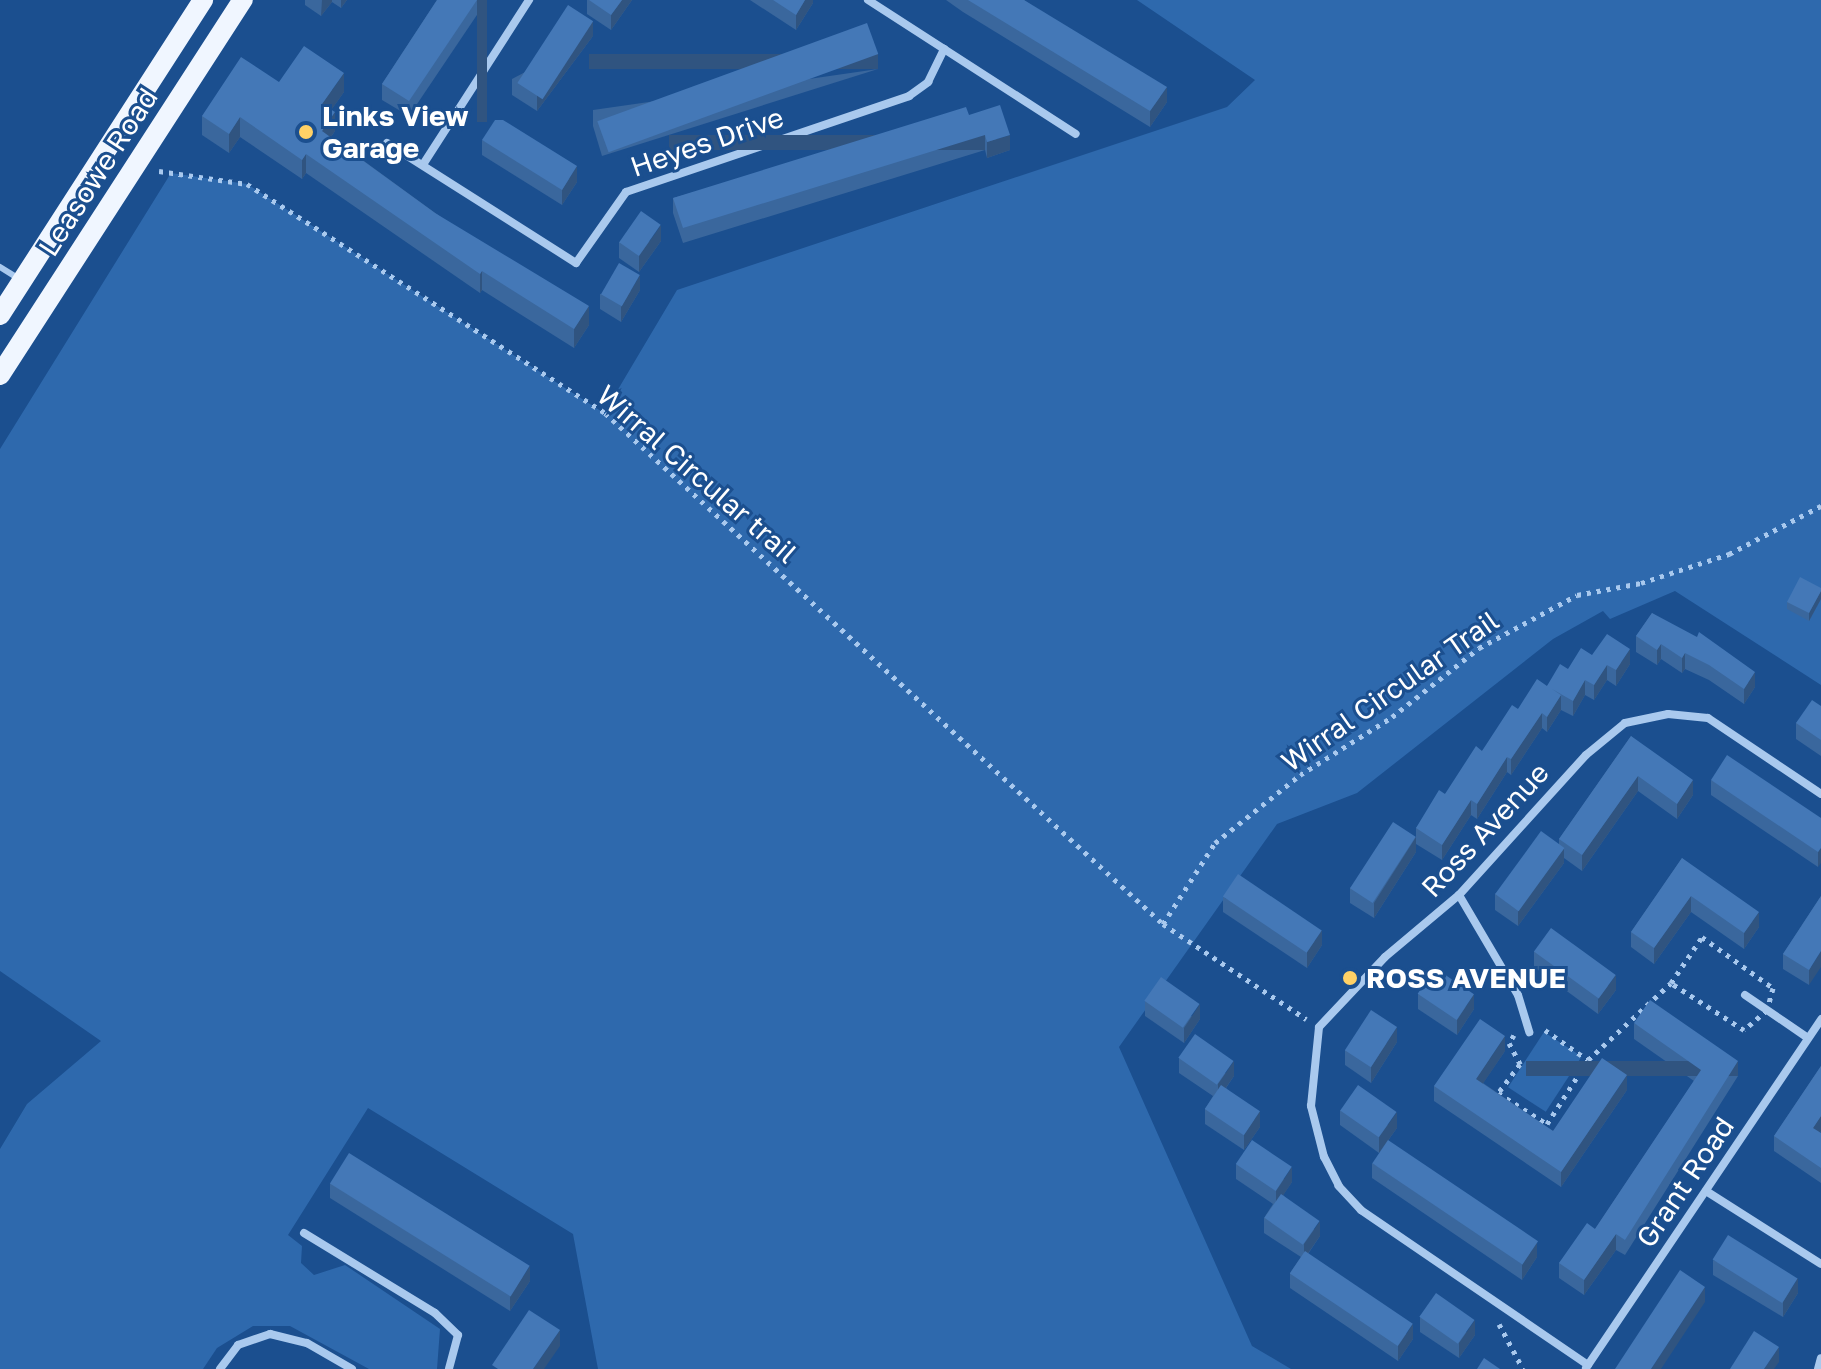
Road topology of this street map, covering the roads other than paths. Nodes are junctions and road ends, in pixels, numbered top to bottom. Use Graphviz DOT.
graph roads {
  1 [pos="203,0"];
  2 [pos="243,0"];
  3 [pos="529,0"];
  4 [pos="868,0"];
  5 [pos="944,49"];
  6 [pos="1076,134"];
  7 [pos="387,143"];
  8 [pos="424,163"];
  9 [pos="0,267"];
  10 [pos="22,281"];
  11 [pos="0,315"];
  12 [pos="0,375"];
  13 [pos="1821,794"];
  14 [pos="1459,895"];
  15 [pos="1745,995"];
  16 [pos="1821,1019"];
  17 [pos="1529,1032"];
  18 [pos="1808,1038"];
  19 [pos="1706,1191"];
  20 [pos="304,1233"];
  21 [pos="1821,1264"];
  22 [pos="1821,1358"];
  23 [pos="1587,1367"];
  24 [pos="220,1369"];
  25 [pos="352,1369"];
  26 [pos="449,1369"];
  27 [pos="1818,1369"];
  1 -- 10 [label="main road, Leasowe Road"];
  2 -- 12 [label="main road, Leasowe Road"];
  3 -- 8 [label="street"];
  4 -- 5 [label="street"];
  5 -- 6 [label="street"];
  5 -- 8 [label="street, Heyes Drive"];
  7 -- 8 [label="street"];
  9 -- 10 [label="lane"];
  10 -- 11 [label="main road, Leasowe Road"];
  13 -- 14 [label="street, Ross Avenue"];
  14 -- 17 [label="street"];
  14 -- 23 [label="street, Ross Avenue"];
  15 -- 18 [label="street"];
  16 -- 18 [label="street, Grant Road"];
  18 -- 19 [label="street, Grant Road"];
  19 -- 21 [label="street"];
  19 -- 23 [label="street, Grant Road"];
  20 -- 26 [label="street"];
  22 -- 27 [label="street"];
  24 -- 25 [label="street"];
}
